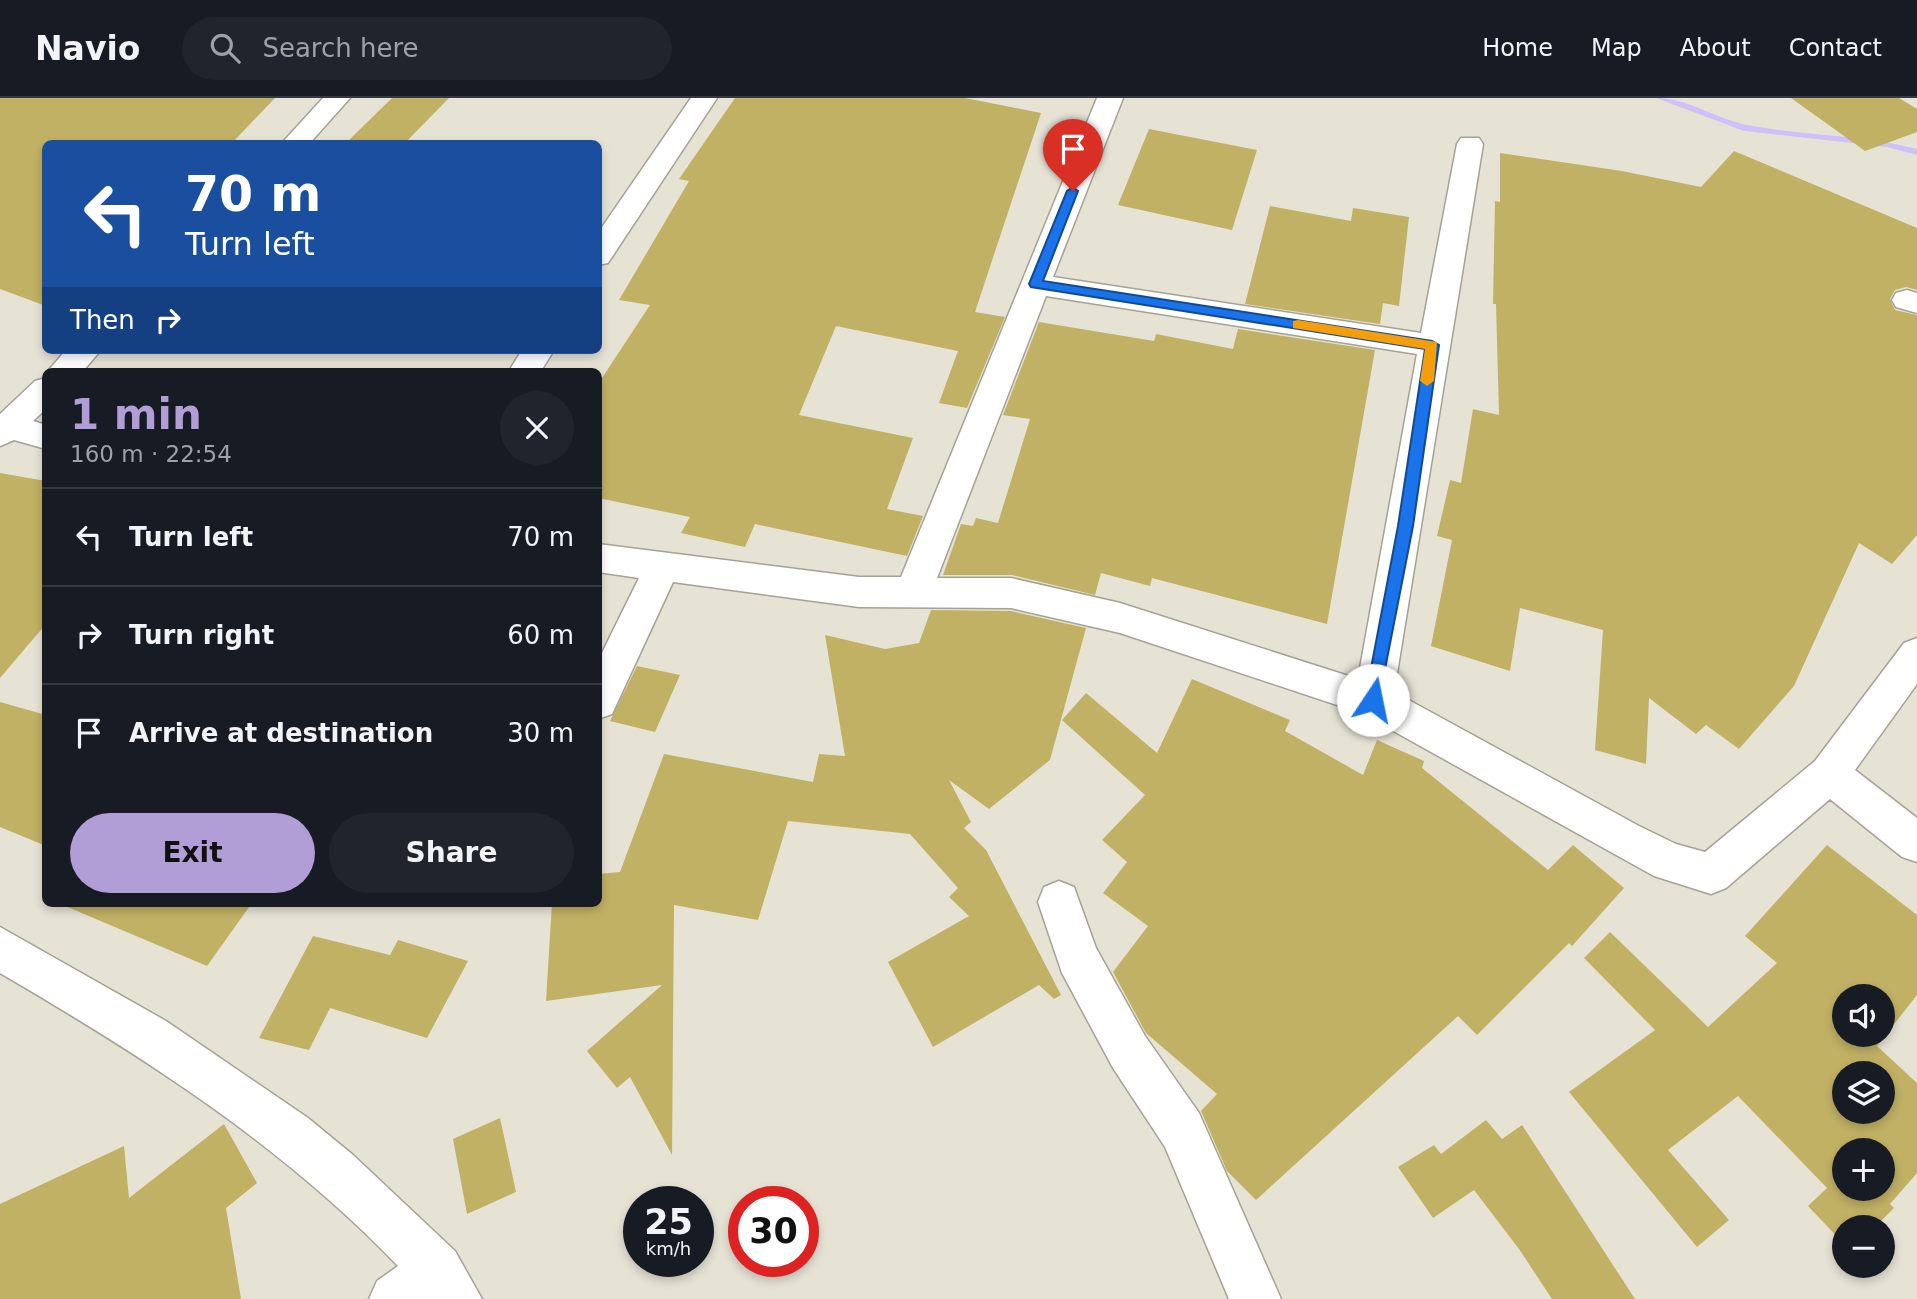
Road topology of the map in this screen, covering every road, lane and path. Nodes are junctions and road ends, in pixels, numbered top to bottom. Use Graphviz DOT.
graph roads {
  1 [pos="337,98"];
  2 [pos="705,98"];
  3 [pos="1110,98"];
  4 [pos="298,140"];
  5 [pos="1471,144"];
  6 [pos="602,250"];
  7 [pos="1035,284"];
  8 [pos="1432,345"];
  9 [pos="81,354"];
  10 [pos="67,368"];
  11 [pos="42,393"];
  12 [pos="4,430"];
  13 [pos="42,436"];
  14 [pos="602,559"];
  15 [pos="662,567"];
  16 [pos="913,592"];
  17 [pos="1917,654"];
  18 [pos="602,694"];
  19 [pos="1373,700"];
  20 [pos="1829,775"];
  21 [pos="1917,843"];
  22 [pos="1059,902"];
  23 [pos="0,949"];
  24 [pos="446,1284"];
  25 [pos="395,1299"];
  26 [pos="1255,1299"];
  1 -- 4 [label="street"];
  2 -- 6 [label="street"];
  3 -- 7 [label="street"];
  5 -- 8 [label="street"];
  7 -- 8 [label="street"];
  7 -- 16 [label="street"];
  8 -- 19 [label="street"];
  9 -- 10 [label="street"];
  11 -- 12 [label="street"];
  12 -- 13 [label="street"];
  14 -- 15 [label="street"];
  15 -- 16 [label="street"];
  15 -- 18 [label="street"];
  16 -- 19 [label="street"];
  17 -- 20 [label="street"];
  19 -- 20 [label="street"];
  20 -- 21 [label="street"];
  22 -- 26 [label="street"];
  23 -- 24 [label="street"];
  24 -- 25 [label="street"];
}
